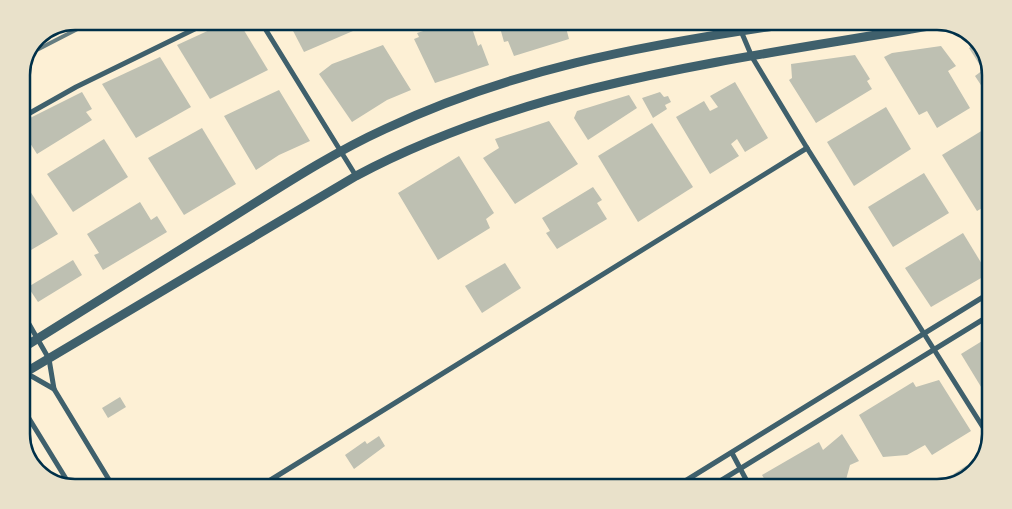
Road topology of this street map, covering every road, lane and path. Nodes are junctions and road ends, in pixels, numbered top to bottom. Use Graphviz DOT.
graph roads {
  1 [pos="193,30"];
  2 [pos="266,30"];
  3 [pos="741,30"];
  4 [pos="906,30"];
  5 [pos="752,57"];
  6 [pos="30,113"];
  7 [pos="807,148"];
  8 [pos="341,152"];
  9 [pos="356,176"];
  10 [pos="982,298"];
  11 [pos="982,320"];
  12 [pos="30,325"];
  13 [pos="924,334"];
  14 [pos="38,339"];
  15 [pos="30,344"];
  16 [pos="934,350"];
  17 [pos="49,359"];
  18 [pos="30,368"];
  19 [pos="30,375"];
  20 [pos="54,389"];
  21 [pos="30,420"];
  22 [pos="982,426"];
  23 [pos="732,453"];
  24 [pos="742,469"];
  25 [pos="65,478"];
  26 [pos="109,479"];
  27 [pos="272,479"];
  28 [pos="689,479"];
  29 [pos="724,479"];
  30 [pos="746,479"];
  1 -- 6 [label="street"];
  2 -- 8 [label="street"];
  3 -- 5 [label="street"];
  3 -- 8 [label="street"];
  4 -- 5 [label="street"];
  5 -- 7 [label="street"];
  5 -- 9 [label="street"];
  7 -- 13 [label="street"];
  7 -- 27 [label="street"];
  8 -- 9 [label="street"];
  8 -- 14 [label="street"];
  9 -- 17 [label="street"];
  10 -- 13 [label="street"];
  11 -- 16 [label="street"];
  12 -- 14 [label="street"];
  13 -- 16 [label="street"];
  13 -- 23 [label="street"];
  14 -- 15 [label="street"];
  14 -- 17 [label="street"];
  16 -- 22 [label="street"];
  16 -- 24 [label="street"];
  17 -- 18 [label="street"];
  17 -- 20 [label="street"];
  19 -- 20 [label="street"];
  20 -- 26 [label="street"];
  21 -- 25 [label="street"];
  23 -- 24 [label="street"];
  23 -- 28 [label="street"];
  24 -- 29 [label="street"];
  24 -- 30 [label="street"];
}
